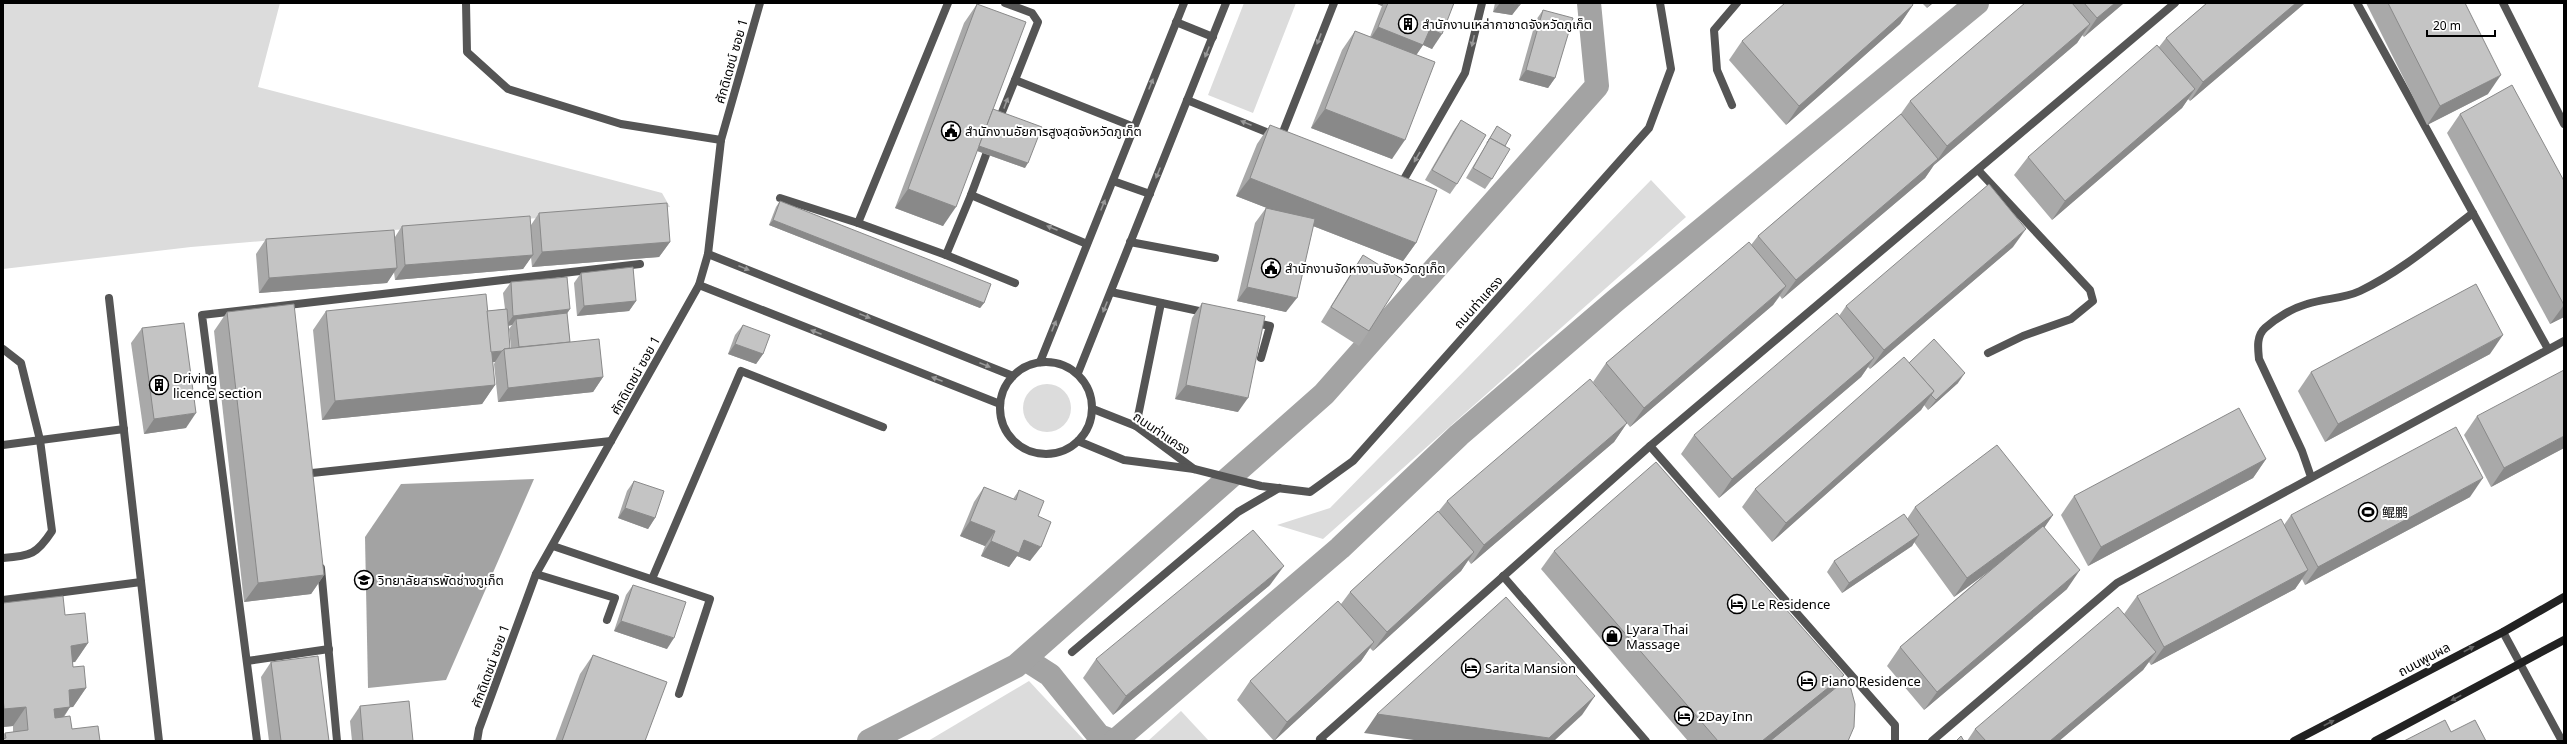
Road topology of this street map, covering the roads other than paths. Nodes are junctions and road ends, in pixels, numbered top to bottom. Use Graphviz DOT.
graph roads {
  1 [pos="466,3"];
  2 [pos="760,3"];
  3 [pos="948,3"];
  4 [pos="1005,3"];
  5 [pos="1184,3"];
  6 [pos="1226,3"];
  7 [pos="1334,3"];
  8 [pos="1482,3"];
  9 [pos="1660,3"];
  10 [pos="1737,3"];
  11 [pos="2175,3"];
  12 [pos="2357,3"];
  13 [pos="2503,3"];
  14 [pos="1729,6"];
  15 [pos="1176,22"];
  16 [pos="1213,37"];
  17 [pos="1015,80"];
  18 [pos="1187,100"];
  19 [pos="1732,105"];
  20 [pos="2564,124"];
  21 [pos="1134,127"];
  22 [pos="721,140"];
  23 [pos="1978,170"];
  24 [pos="1113,181"];
  25 [pos="1394,184"];
  26 [pos="1150,194"];
  27 [pos="970,195"];
  28 [pos="780,198"];
  29 [pos="2472,213"];
  30 [pos="858,222"];
  31 [pos="1130,242"];
  32 [pos="1087,244"];
  33 [pos="708,254"];
  34 [pos="946,255"];
  35 [pos="1215,258"];
  36 [pos="640,264"];
  37 [pos="1015,283"];
  38 [pos="699,285"];
  39 [pos="1111,292"];
  40 [pos="109,298"];
  41 [pos="1161,302"];
  42 [pos="1215,314"];
  43 [pos="1246,321"];
  44 [pos="2564,341"];
  45 [pos="3,349"];
  46 [pos="2548,349"];
  47 [pos="1988,353"];
  48 [pos="1261,358"];
  49 [pos="1040,362"];
  50 [pos="1078,373"];
  51 [pos="1012,376"];
  52 [pos="1000,404"];
  53 [pos="1093,408"];
  54 [pos="1136,426"];
  55 [pos="883,427"];
  56 [pos="124,429"];
  57 [pos="40,440"];
  58 [pos="611,441"];
  59 [pos="1078,441"];
  60 [pos="3,445"];
  61 [pos="1650,446"];
  62 [pos="1194,469"];
  63 [pos="312,473"];
  64 [pos="2311,477"];
  65 [pos="1279,488"];
  66 [pos="553,546"];
  67 [pos="320,557"];
  68 [pos="3,558"];
  69 [pos="536,574"];
  70 [pos="1503,576"];
  71 [pos="652,579"];
  72 [pos="141,582"];
  73 [pos="2564,597"];
  74 [pos="3,600"];
  75 [pos="607,620"];
  76 [pos="2503,632"];
  77 [pos="2564,640"];
  78 [pos="329,649"];
  79 [pos="1072,652"];
  80 [pos="247,661"];
  81 [pos="2521,664"];
  82 [pos="679,694"];
  83 [pos="159,741"];
  84 [pos="257,741"];
  85 [pos="337,741"];
  86 [pos="477,741"];
  87 [pos="1322,741"];
  88 [pos="1646,741"];
  89 [pos="1895,741"];
  90 [pos="1932,741"];
  91 [pos="2294,741"];
  92 [pos="2375,741"];
  93 [pos="2562,741"];
  1 -- 22 [label="street"];
  2 -- 22 [label="street, ศักดิเดชน์ ซอย 1"];
  3 -- 30 [label="street"];
  4 -- 17 [label="street"];
  5 -- 15 [label="street"];
  6 -- 16 [label="street"];
  7 -- 18 [label="street, one-way"];
  8 -- 25 [label="street, one-way"];
  9 -- 65 [label="street, ถนนท่าแครง"];
  10 -- 14 [label="street"];
  11 -- 23 [label="street"];
  12 -- 29 [label="street"];
  13 -- 20 [label="street"];
  14 -- 19 [label="street"];
  15 -- 16 [label="street"];
  21 -- 15 [label="street, one-way"];
  16 -- 18 [label="street, one-way"];
  17 -- 21 [label="street"];
  27 -- 17 [label="street, one-way"];
  18 -- 26 [label="street, one-way"];
  21 -- 24 [label="street"];
  22 -- 33 [label="street, ศักดิเดชน์ ซอย 1"];
  23 -- 47 [label="street"];
  23 -- 61 [label="street"];
  24 -- 26 [label="street"];
  32 -- 24 [label="street, one-way"];
  26 -- 31 [label="street"];
  32 -- 27 [label="street, one-way"];
  27 -- 34 [label="street"];
  28 -- 30 [label="street"];
  29 -- 46 [label="street"];
  29 -- 64 [label="street"];
  30 -- 34 [label="street"];
  31 -- 35 [label="street"];
  31 -- 39 [label="street"];
  49 -- 32 [label="street, one-way"];
  33 -- 38 [label="street, ศักดิเดชน์ ซอย 1"];
  33 -- 51 [label="street, one-way"];
  34 -- 37 [label="street"];
  36 -- 80 [label="street"];
  52 -- 38 [label="street, one-way"];
  38 -- 58 [label="street, ศักดิเดชน์ ซอย 1"];
  39 -- 41 [label="street"];
  39 -- 50 [label="street, one-way"];
  40 -- 56 [label="street"];
  41 -- 42 [label="street"];
  41 -- 54 [label="street"];
  43 -- 48 [label="street"];
  44 -- 46 [label="street"];
  45 -- 57 [label="street"];
  46 -- 64 [label="street"];
  49 -- 50 [label="street"];
  49 -- 51 [label="street"];
  50 -- 53 [label="street"];
  51 -- 52 [label="street"];
  52 -- 59 [label="street"];
  53 -- 54 [label="street, ถนนท่าแครง"];
  53 -- 59 [label="street"];
  54 -- 62 [label="street, ถนนท่าแครง"];
  55 -- 71 [label="street"];
  56 -- 57 [label="street"];
  56 -- 72 [label="street"];
  57 -- 60 [label="street"];
  57 -- 68 [label="street"];
  58 -- 63 [label="street"];
  58 -- 66 [label="street, ศักดิเดชน์ ซอย 1"];
  59 -- 62 [label="street, ถนนท่าแครง"];
  61 -- 70 [label="street"];
  61 -- 89 [label="street"];
  62 -- 65 [label="street, ถนนท่าแครง"];
  64 -- 90 [label="street"];
  65 -- 79 [label="street"];
  66 -- 69 [label="street, ศักดิเดชน์ ซอย 1"];
  66 -- 71 [label="street"];
  67 -- 78 [label="street"];
  69 -- 75 [label="street"];
  69 -- 86 [label="street, ศักดิเดชน์ ซอย 1"];
  70 -- 87 [label="street"];
  70 -- 88 [label="street"];
  71 -- 82 [label="street"];
  72 -- 74 [label="street"];
  72 -- 83 [label="street"];
  73 -- 76 [label="main road, ถนนพูนผล"];
  76 -- 81 [label="street"];
  91 -- 76 [label="main road, ถนนพูนผล, one-way"];
  77 -- 81 [label="main road"];
  78 -- 80 [label="street"];
  78 -- 85 [label="street"];
  80 -- 84 [label="street"];
  81 -- 92 [label="main road, one-way"];
  81 -- 93 [label="street"];
}
